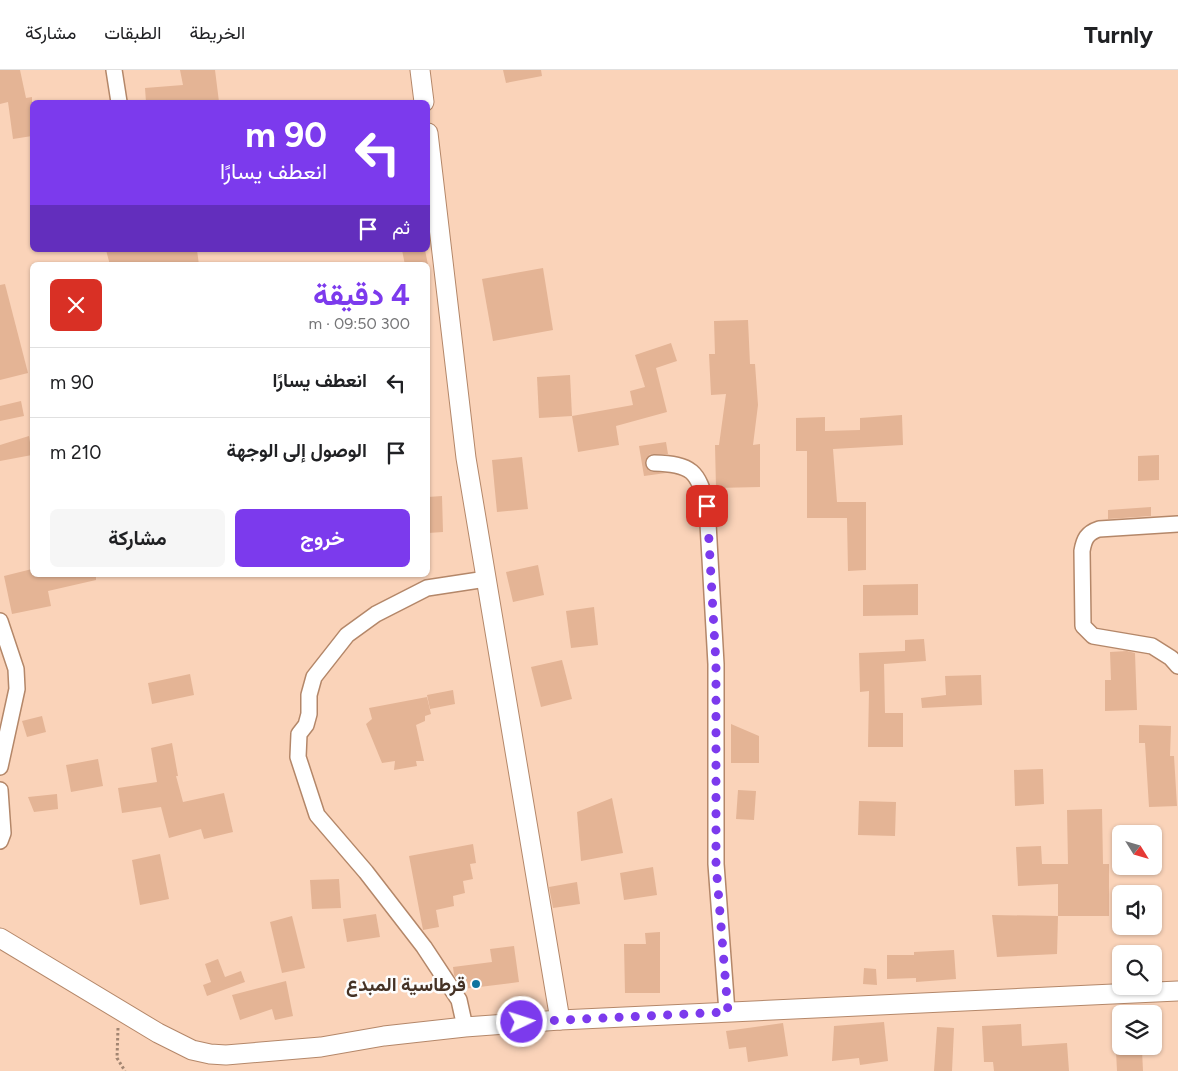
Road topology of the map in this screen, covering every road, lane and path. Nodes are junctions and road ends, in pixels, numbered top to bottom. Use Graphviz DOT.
graph roads {
  1 [pos="114,70"];
  2 [pos="420,70"];
  3 [pos="119,100"];
  4 [pos="424,100"];
  5 [pos="430,150"];
  6 [pos="654,463"];
  7 [pos="1178,524"];
  8 [pos="486,579"];
  9 [pos="0,621"];
  10 [pos="1178,666"];
  11 [pos="0,768"];
  12 [pos="0,790"];
  13 [pos="0,841"];
  14 [pos="0,938"];
  15 [pos="1178,991"];
  16 [pos="118,1010"];
  17 [pos="728,1012"];
  18 [pos="560,1020"];
  19 [pos="465,1027"];
  20 [pos="124,1071"];
  1 -- 3 [label="street"];
  2 -- 4 [label="street"];
  5 -- 8 [label="street"];
  6 -- 17 [label="street"];
  7 -- 10 [label="street"];
  8 -- 18 [label="street"];
  8 -- 19 [label="street"];
  9 -- 11 [label="street"];
  12 -- 13 [label="street"];
  14 -- 16 [label="street"];
  15 -- 17 [label="street"];
  16 -- 19 [label="street"];
  16 -- 20 [label="path"];
  17 -- 18 [label="street"];
  18 -- 19 [label="street"];
}
